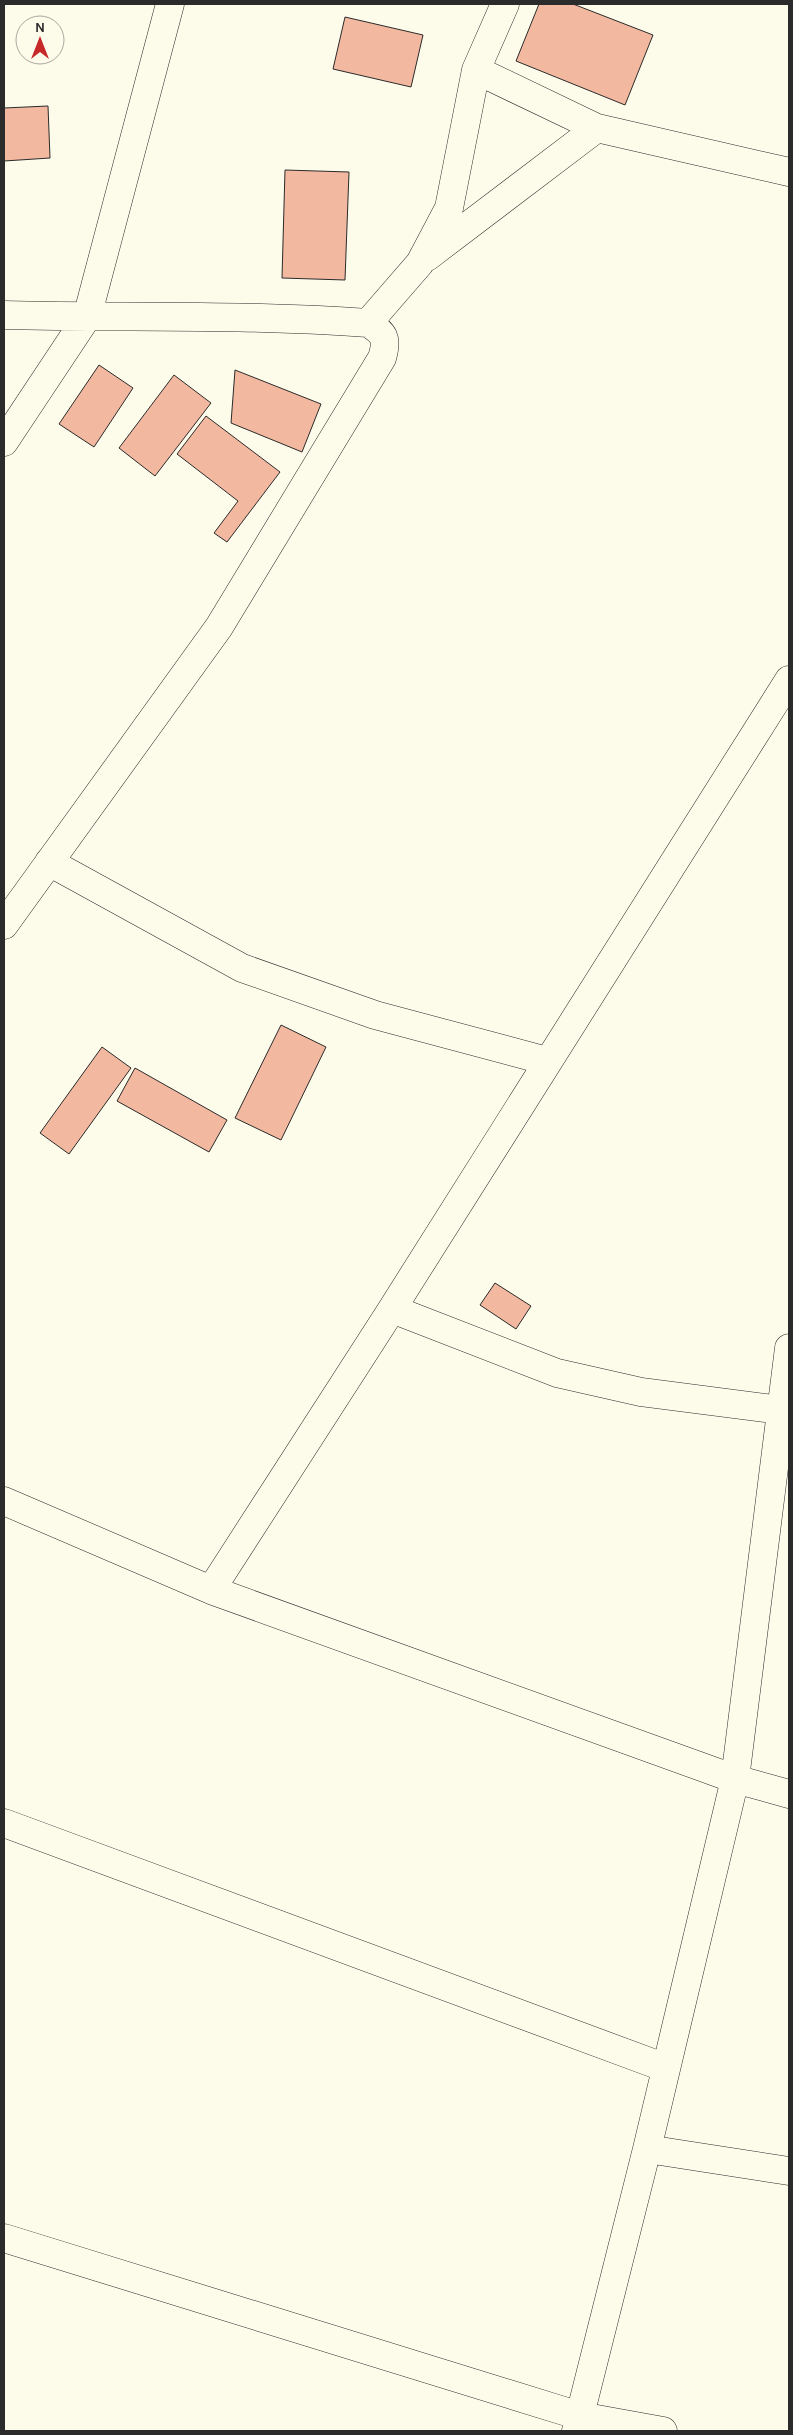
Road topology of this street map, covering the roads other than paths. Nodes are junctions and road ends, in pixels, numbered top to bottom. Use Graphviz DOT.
graph roads {
  1 [pos="170,4"];
  2 [pos="504,4"];
  3 [pos="476,70"];
  4 [pos="597,128"];
  5 [pos="789,172"];
  6 [pos="420,263"];
  7 [pos="4,315"];
  8 [pos="87,317"];
  9 [pos="368,323"];
  10 [pos="4,442"];
  11 [pos="789,680"];
  12 [pos="49,862"];
  13 [pos="4,925"];
  14 [pos="547,1061"];
  15 [pos="392,1309"];
  16 [pos="789,1348"];
  17 [pos="785,1411"];
  18 [pos="4,1501"];
  19 [pos="211,1590"];
  20 [pos="735,1779"];
  21 [pos="789,1794"];
  22 [pos="4,1823"];
  23 [pos="666,2068"];
  24 [pos="647,2149"];
  25 [pos="789,2171"];
  26 [pos="4,2238"];
  27 [pos="578,2423"];
  28 [pos="663,2431"];
  1 -- 8 [label="street"];
  2 -- 3 [label="street"];
  3 -- 4 [label="street"];
  3 -- 6 [label="street"];
  4 -- 5 [label="street"];
  4 -- 6 [label="street"];
  6 -- 9 [label="street"];
  7 -- 8 [label="street"];
  8 -- 9 [label="street"];
  8 -- 10 [label="street"];
  9 -- 12 [label="street"];
  11 -- 14 [label="street"];
  12 -- 13 [label="street"];
  12 -- 14 [label="street"];
  14 -- 15 [label="street"];
  15 -- 17 [label="street"];
  15 -- 19 [label="street"];
  16 -- 17 [label="street"];
  17 -- 20 [label="street"];
  18 -- 19 [label="street"];
  19 -- 20 [label="street"];
  20 -- 21 [label="street"];
  20 -- 23 [label="street"];
  22 -- 23 [label="street"];
  23 -- 24 [label="street"];
  24 -- 25 [label="street"];
  24 -- 27 [label="street"];
  26 -- 27 [label="street"];
  27 -- 28 [label="street"];
}
